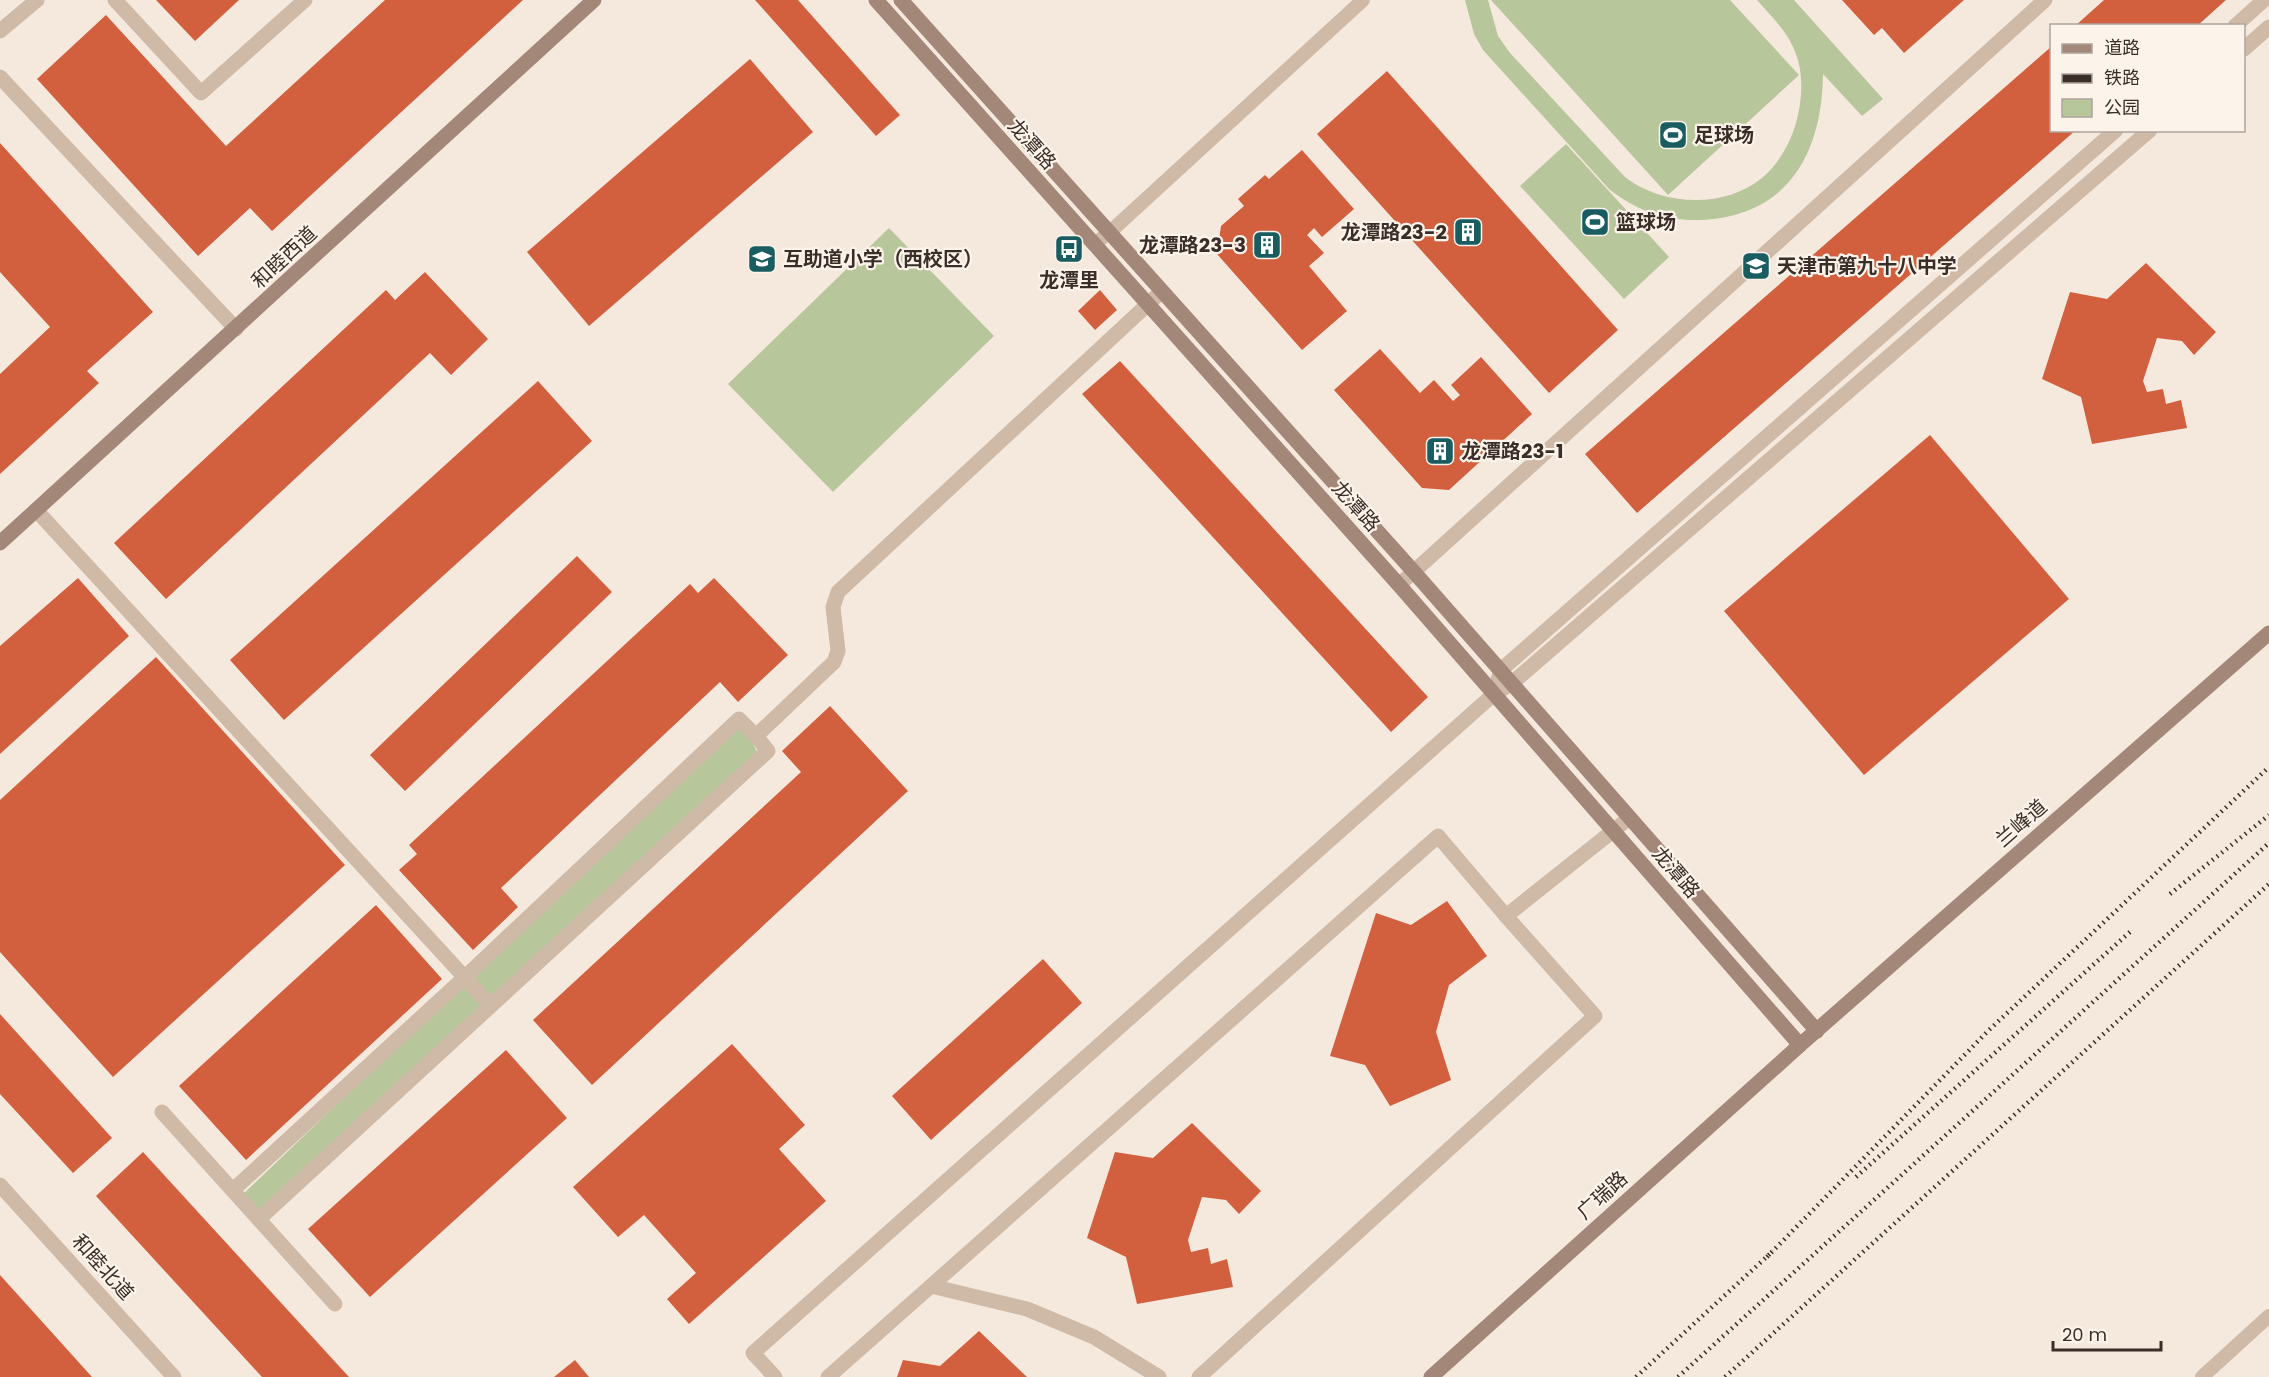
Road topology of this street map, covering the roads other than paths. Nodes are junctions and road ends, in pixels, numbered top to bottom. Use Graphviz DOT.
graph roads {
  1 [pos="37,0"];
  2 [pos="115,0"];
  3 [pos="305,0"];
  4 [pos="594,0"];
  5 [pos="876,0"];
  6 [pos="901,0"];
  7 [pos="1363,0"];
  8 [pos="2045,0"];
  9 [pos="2264,0"];
  10 [pos="2237,24"];
  11 [pos="2269,27"];
  12 [pos="0,31"];
  13 [pos="2245,48"];
  14 [pos="0,77"];
  15 [pos="2114,132"];
  16 [pos="2148,132"];
  17 [pos="1110,232"];
  18 [pos="1094,244"];
  19 [pos="1161,292"];
  20 [pos="1148,305"];
  21 [pos="236,329"];
  22 [pos="36,510"];
  23 [pos="0,543"];
  24 [pos="1414,572"];
  25 [pos="1399,585"];
  26 [pos="2269,633"];
  27 [pos="1501,670"];
  28 [pos="1511,684"];
  29 [pos="1494,694"];
  30 [pos="756,736"];
  31 [pos="1628,819"];
  32 [pos="1612,832"];
  33 [pos="1506,916"];
  34 [pos="464,978"];
  35 [pos="490,1005"];
  36 [pos="1816,1031"];
  37 [pos="1800,1045"];
  38 [pos="162,1112"];
  39 [pos="0,1185"];
  40 [pos="233,1190"];
  41 [pos="259,1219"];
  42 [pos="932,1286"];
  43 [pos="335,1304"];
  44 [pos="2269,1316"];
  45 [pos="174,1377"];
  46 [pos="775,1377"];
  47 [pos="828,1377"];
  48 [pos="1159,1377"];
  49 [pos="1199,1377"];
  50 [pos="1431,1377"];
  51 [pos="2202,1377"];
  1 -- 12 [label="street"];
  2 -- 3 [label="street"];
  4 -- 21 [label="street, 和睦西道"];
  5 -- 18 [label="street, 龙潭路"];
  6 -- 17 [label="street, 龙潭路"];
  7 -- 17 [label="lane"];
  8 -- 24 [label="street"];
  9 -- 10 [label="street"];
  11 -- 13 [label="street"];
  14 -- 21 [label="street"];
  15 -- 27 [label="street"];
  16 -- 28 [label="street"];
  17 -- 18 [label="lane"];
  17 -- 19 [label="street, 龙潭路"];
  18 -- 20 [label="street, 龙潭路"];
  19 -- 20 [label="street"];
  19 -- 24 [label="street, 龙潭路"];
  20 -- 25 [label="street, 龙潭路"];
  20 -- 30 [label="street"];
  21 -- 22 [label="street, 和睦西道"];
  22 -- 23 [label="street, 和睦西道"];
  22 -- 34 [label="street"];
  24 -- 25 [label="street"];
  24 -- 27 [label="street, 龙潭路"];
  25 -- 29 [label="street, 龙潭路"];
  26 -- 36 [label="street, 兰峰道"];
  27 -- 28 [label="street, 龙潭路"];
  27 -- 29 [label="street"];
  28 -- 29 [label="street"];
  28 -- 31 [label="street, 龙潭路"];
  29 -- 32 [label="street, 龙潭路"];
  29 -- 46 [label="street"];
  30 -- 34 [label="street"];
  30 -- 35 [label="street"];
  31 -- 32 [label="street"];
  31 -- 36 [label="street, 龙潭路"];
  32 -- 33 [label="street"];
  32 -- 37 [label="street, 龙潭路"];
  33 -- 42 [label="street"];
  33 -- 49 [label="street"];
  34 -- 35 [label="street"];
  34 -- 40 [label="street"];
  35 -- 41 [label="street"];
  36 -- 37 [label="street, 兰峰道"];
  37 -- 50 [label="street, 广瑞路"];
  38 -- 40 [label="street"];
  39 -- 45 [label="street, 和睦北道"];
  40 -- 41 [label="street"];
  41 -- 43 [label="street"];
  42 -- 47 [label="street"];
  42 -- 48 [label="street"];
  44 -- 51 [label="lane"];
}
